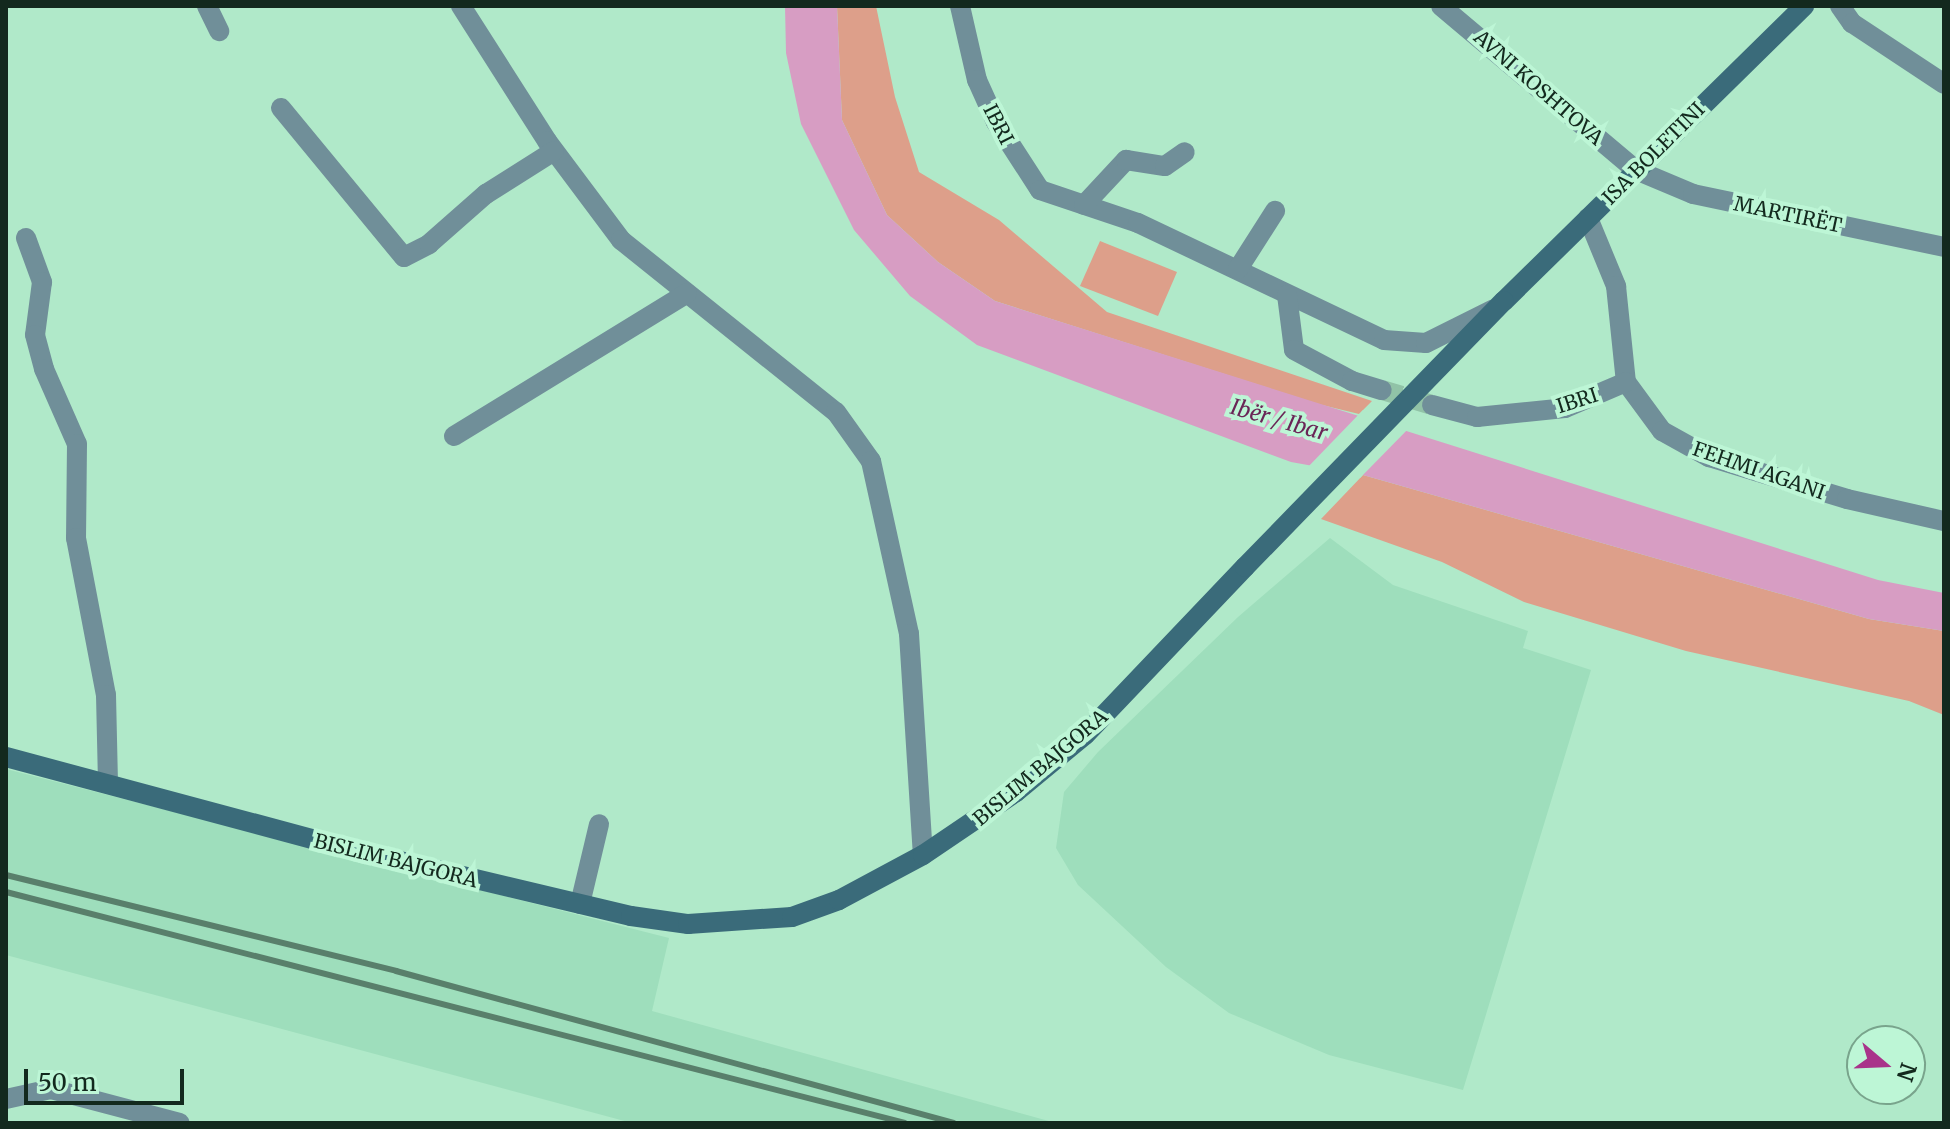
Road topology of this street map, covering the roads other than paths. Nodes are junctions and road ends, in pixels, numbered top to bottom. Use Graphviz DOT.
graph roads {
  1 [pos="207,6"];
  2 [pos="461,6"];
  3 [pos="960,6"];
  4 [pos="1441,6"];
  5 [pos="1804,6"];
  6 [pos="1840,6"];
  7 [pos="219,31"];
  8 [pos="1944,84"];
  9 [pos="281,108"];
  10 [pos="554,151"];
  11 [pos="1185,152"];
  12 [pos="1636,170"];
  13 [pos="1084,205"];
  14 [pos="1275,211"];
  15 [pos="1588,218"];
  16 [pos="26,238"];
  17 [pos="1944,247"];
  18 [pos="1238,269"];
  19 [pos="687,293"];
  20 [pos="1287,295"];
  21 [pos="1504,301"];
  22 [pos="1626,382"];
  23 [pos="1382,390"];
  24 [pos="1432,405"];
  25 [pos="454,436"];
  26 [pos="1944,521"];
  27 [pos="6,757"];
  28 [pos="108,783"];
  29 [pos="599,824"];
  30 [pos="923,855"];
  31 [pos="580,904"];
  32 [pos="6,1099"];
  33 [pos="180,1123"];
  1 -- 7 [label="street"];
  2 -- 10 [label="street"];
  3 -- 13 [label="street, IBRI"];
  4 -- 12 [label="street, AVNI KOSHTOVA"];
  5 -- 12 [label="main road, ISA BOLETINI"];
  6 -- 8 [label="street"];
  9 -- 10 [label="street"];
  10 -- 19 [label="street"];
  11 -- 13 [label="street"];
  12 -- 15 [label="main road, ISA BOLETINI"];
  12 -- 17 [label="street, MARTIRËT"];
  13 -- 18 [label="street, IBRI"];
  14 -- 18 [label="street"];
  15 -- 21 [label="main road, ISA BOLETINI"];
  15 -- 22 [label="street"];
  16 -- 28 [label="street"];
  18 -- 20 [label="street, IBRI"];
  19 -- 25 [label="street"];
  19 -- 30 [label="street"];
  20 -- 21 [label="street, IBRI"];
  20 -- 23 [label="street"];
  21 -- 30 [label="main road, BISLIM BAJGORA, bridge"];
  22 -- 24 [label="street, IBRI"];
  22 -- 26 [label="street, FEHMI AGANI"];
  27 -- 28 [label="main road, BISLIM BAJGORA"];
  28 -- 31 [label="main road, BISLIM BAJGORA"];
  29 -- 31 [label="street"];
  30 -- 31 [label="main road, BISLIM BAJGORA"];
  32 -- 33 [label="street"];
}
